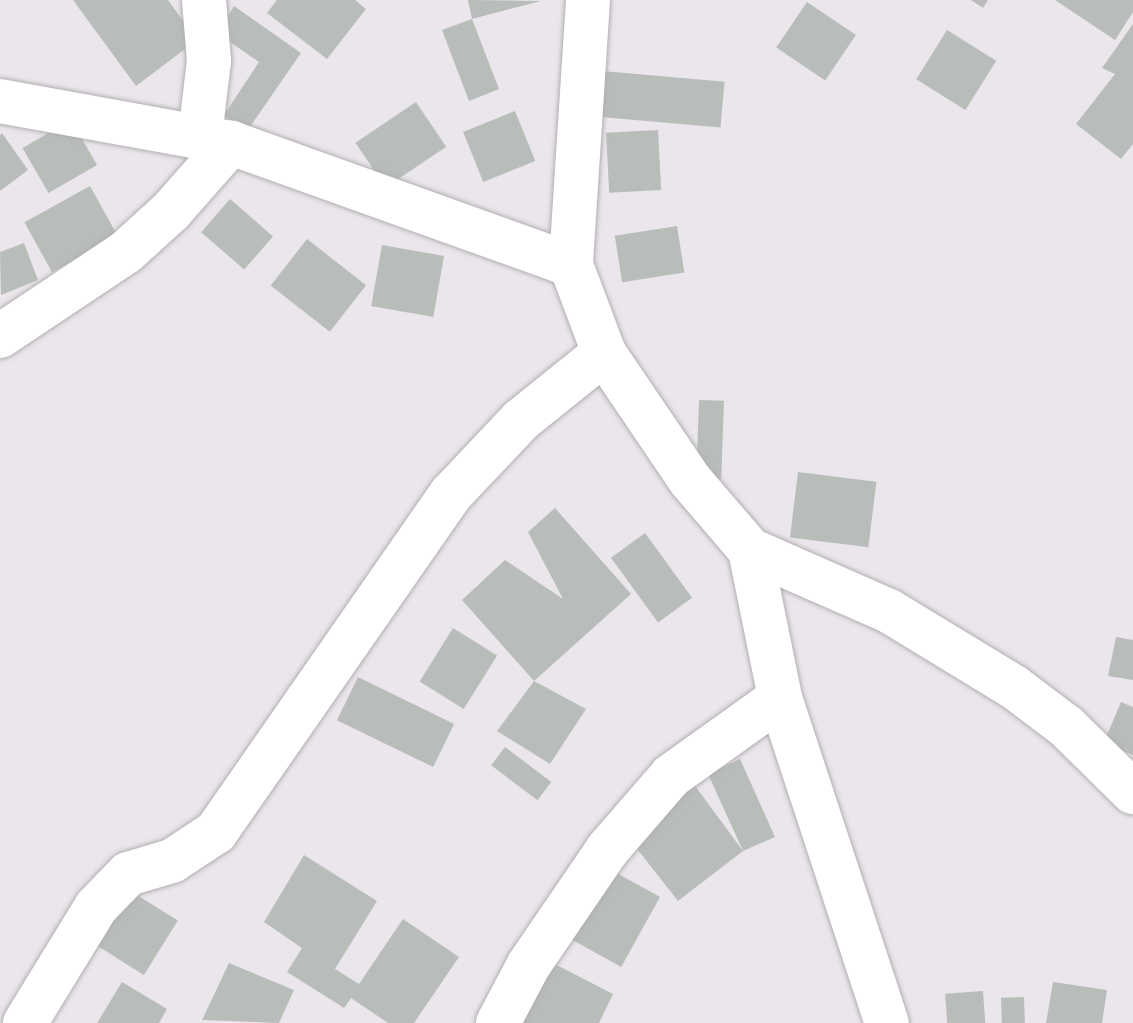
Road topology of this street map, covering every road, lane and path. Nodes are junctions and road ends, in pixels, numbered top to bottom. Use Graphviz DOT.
graph roads {
  1 [pos="204,0"];
  2 [pos="588,0"];
  3 [pos="0,101"];
  4 [pos="216,139"];
  5 [pos="571,265"];
  6 [pos="0,336"];
  7 [pos="604,353"];
  8 [pos="750,550"];
  9 [pos="780,698"];
  10 [pos="1133,792"];
  11 [pos="25,1023"];
  12 [pos="498,1023"];
  13 [pos="887,1023"];
  1 -- 4 [label="street"];
  2 -- 5 [label="street"];
  3 -- 4 [label="street"];
  4 -- 5 [label="street"];
  4 -- 6 [label="street"];
  5 -- 7 [label="street"];
  7 -- 8 [label="street"];
  7 -- 11 [label="street"];
  8 -- 9 [label="street"];
  8 -- 10 [label="street"];
  9 -- 12 [label="street"];
  9 -- 13 [label="street"];
}
